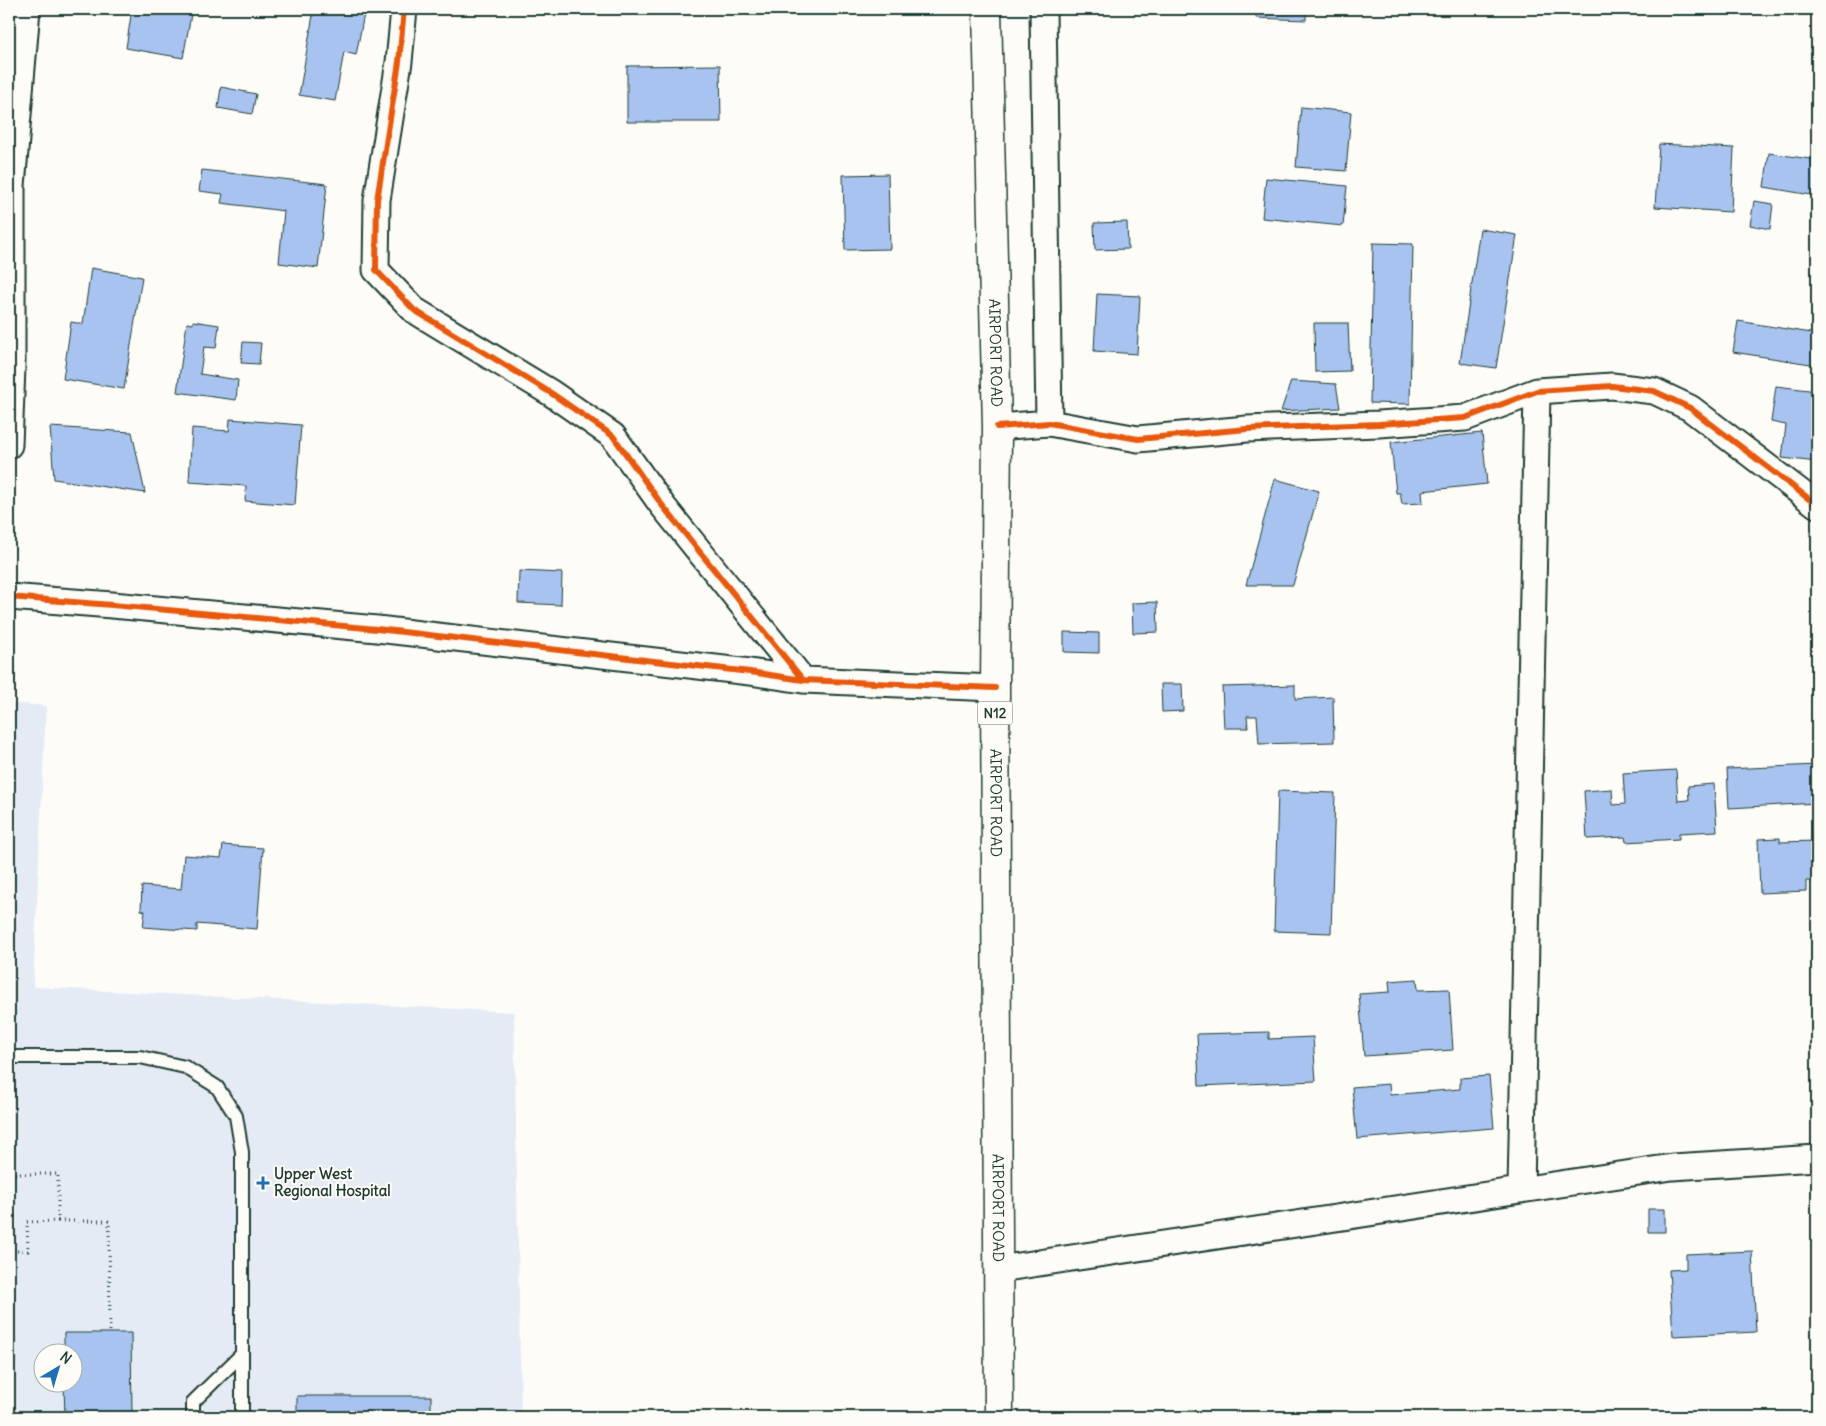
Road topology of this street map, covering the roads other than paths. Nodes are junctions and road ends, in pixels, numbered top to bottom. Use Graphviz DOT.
graph roads {
  1 [pos="27,9"];
  2 [pos="404,9"];
  3 [pos="987,9"];
  4 [pos="1043,9"];
  5 [pos="10,277"];
  6 [pos="1537,391"];
  7 [pos="1049,423"];
  8 [pos="997,427"];
  9 [pos="9,445"];
  10 [pos="1817,505"];
  11 [pos="9,597"];
  12 [pos="804,680"];
  13 [pos="995,688"];
  14 [pos="9,1058"];
  15 [pos="1817,1158"];
  16 [pos="1521,1190"];
  17 [pos="999,1269"];
  18 [pos="242,1354"];
  19 [pos="193,1417"];
  20 [pos="242,1417"];
  21 [pos="999,1417"];
  1 -- 5 [label="street"];
  2 -- 12 [label="street"];
  3 -- 8 [label="highway, AIRPORT ROAD / N12"];
  4 -- 7 [label="street"];
  5 -- 9 [label="street"];
  6 -- 7 [label="street"];
  6 -- 10 [label="street"];
  6 -- 16 [label="street"];
  7 -- 8 [label="street"];
  8 -- 13 [label="highway, AIRPORT ROAD / N12"];
  11 -- 12 [label="street"];
  12 -- 13 [label="street"];
  13 -- 17 [label="highway, AIRPORT ROAD / N12"];
  14 -- 18 [label="lane"];
  15 -- 16 [label="street"];
  16 -- 17 [label="street"];
  17 -- 21 [label="highway, AIRPORT ROAD / N12"];
  18 -- 19 [label="lane"];
  18 -- 20 [label="lane"];
}
